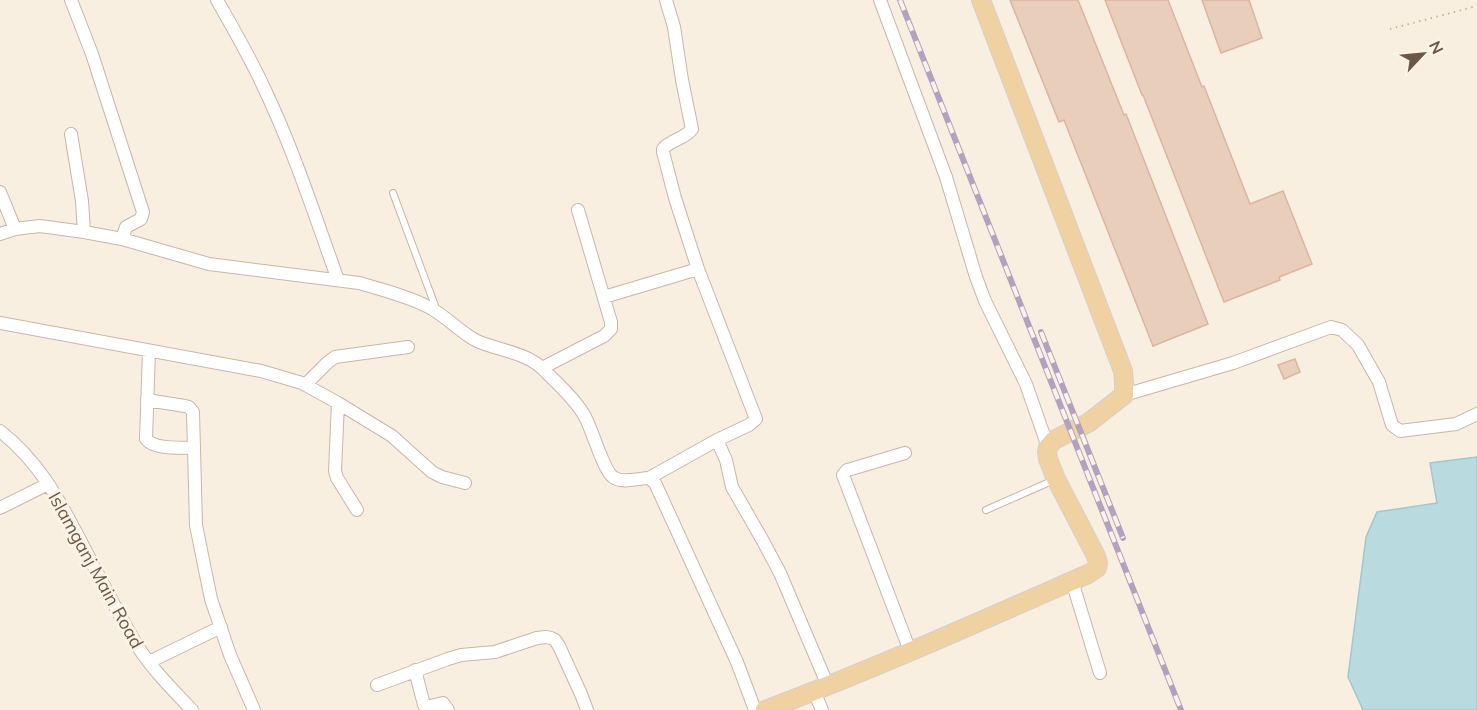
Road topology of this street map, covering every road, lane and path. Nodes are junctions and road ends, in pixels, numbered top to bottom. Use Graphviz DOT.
graph roads {
  1 [pos="71,0"];
  2 [pos="217,0"];
  3 [pos="666,0"];
  4 [pos="880,0"];
  5 [pos="981,0"];
  6 [pos="1477,6"];
  7 [pos="1390,29"];
  8 [pos="70,134"];
  9 [pos="0,192"];
  10 [pos="393,193"];
  11 [pos="578,210"];
  12 [pos="15,229"];
  13 [pos="84,232"];
  14 [pos="0,234"];
  15 [pos="122,239"];
  16 [pos="698,269"];
  17 [pos="338,280"];
  18 [pos="604,297"];
  19 [pos="437,312"];
  20 [pos="0,323"];
  21 [pos="408,346"];
  22 [pos="149,351"];
  23 [pos="542,368"];
  24 [pos="305,385"];
  25 [pos="1124,395"];
  26 [pos="147,400"];
  27 [pos="338,403"];
  28 [pos="1477,414"];
  29 [pos="0,431"];
  30 [pos="717,440"];
  31 [pos="1048,447"];
  32 [pos="194,448"];
  33 [pos="905,453"];
  34 [pos="649,478"];
  35 [pos="1056,479"];
  36 [pos="465,483"];
  37 [pos="48,484"];
  38 [pos="0,508"];
  39 [pos="357,510"];
  40 [pos="986,510"];
  41 [pos="1072,581"];
  42 [pos="221,627"];
  43 [pos="910,651"];
  44 [pos="149,662"];
  45 [pos="415,670"];
  46 [pos="1100,674"];
  47 [pos="377,685"];
  48 [pos="821,689"];
  49 [pos="192,710"];
  50 [pos="254,710"];
  51 [pos="448,710"];
  52 [pos="586,710"];
  53 [pos="755,710"];
  54 [pos="765,710"];
  55 [pos="822,710"];
  1 -- 15 [label="street"];
  2 -- 17 [label="street"];
  3 -- 16 [label="street"];
  4 -- 31 [label="street"];
  5 -- 25 [label="main road"];
  6 -- 7 [label="path"];
  8 -- 13 [label="street"];
  9 -- 12 [label="street"];
  10 -- 19 [label="lane"];
  11 -- 18 [label="street"];
  12 -- 13 [label="street"];
  12 -- 14 [label="street"];
  13 -- 15 [label="street"];
  15 -- 17 [label="street"];
  16 -- 18 [label="street"];
  16 -- 30 [label="street"];
  17 -- 19 [label="street"];
  18 -- 23 [label="street"];
  19 -- 23 [label="street"];
  20 -- 22 [label="street"];
  21 -- 24 [label="street"];
  22 -- 24 [label="street"];
  22 -- 26 [label="street"];
  23 -- 34 [label="street"];
  24 -- 27 [label="street"];
  25 -- 28 [label="street"];
  25 -- 31 [label="main road"];
  26 -- 32 [label="street"];
  26 -- 32 [label="street"];
  27 -- 36 [label="street"];
  27 -- 39 [label="street"];
  29 -- 37 [label="street, Islamganj Main Road"];
  30 -- 34 [label="street"];
  30 -- 48 [label="street"];
  31 -- 35 [label="main road"];
  32 -- 42 [label="street"];
  33 -- 43 [label="street"];
  34 -- 53 [label="street"];
  35 -- 40 [label="lane"];
  35 -- 41 [label="main road"];
  37 -- 38 [label="street"];
  37 -- 44 [label="street, Islamganj Main Road"];
  41 -- 43 [label="main road"];
  41 -- 46 [label="street"];
  42 -- 44 [label="street"];
  42 -- 50 [label="street"];
  43 -- 48 [label="main road"];
  44 -- 49 [label="street, Islamganj Main Road"];
  45 -- 47 [label="street"];
  45 -- 51 [label="street"];
  45 -- 52 [label="street"];
  48 -- 54 [label="main road"];
  48 -- 55 [label="street"];
}
